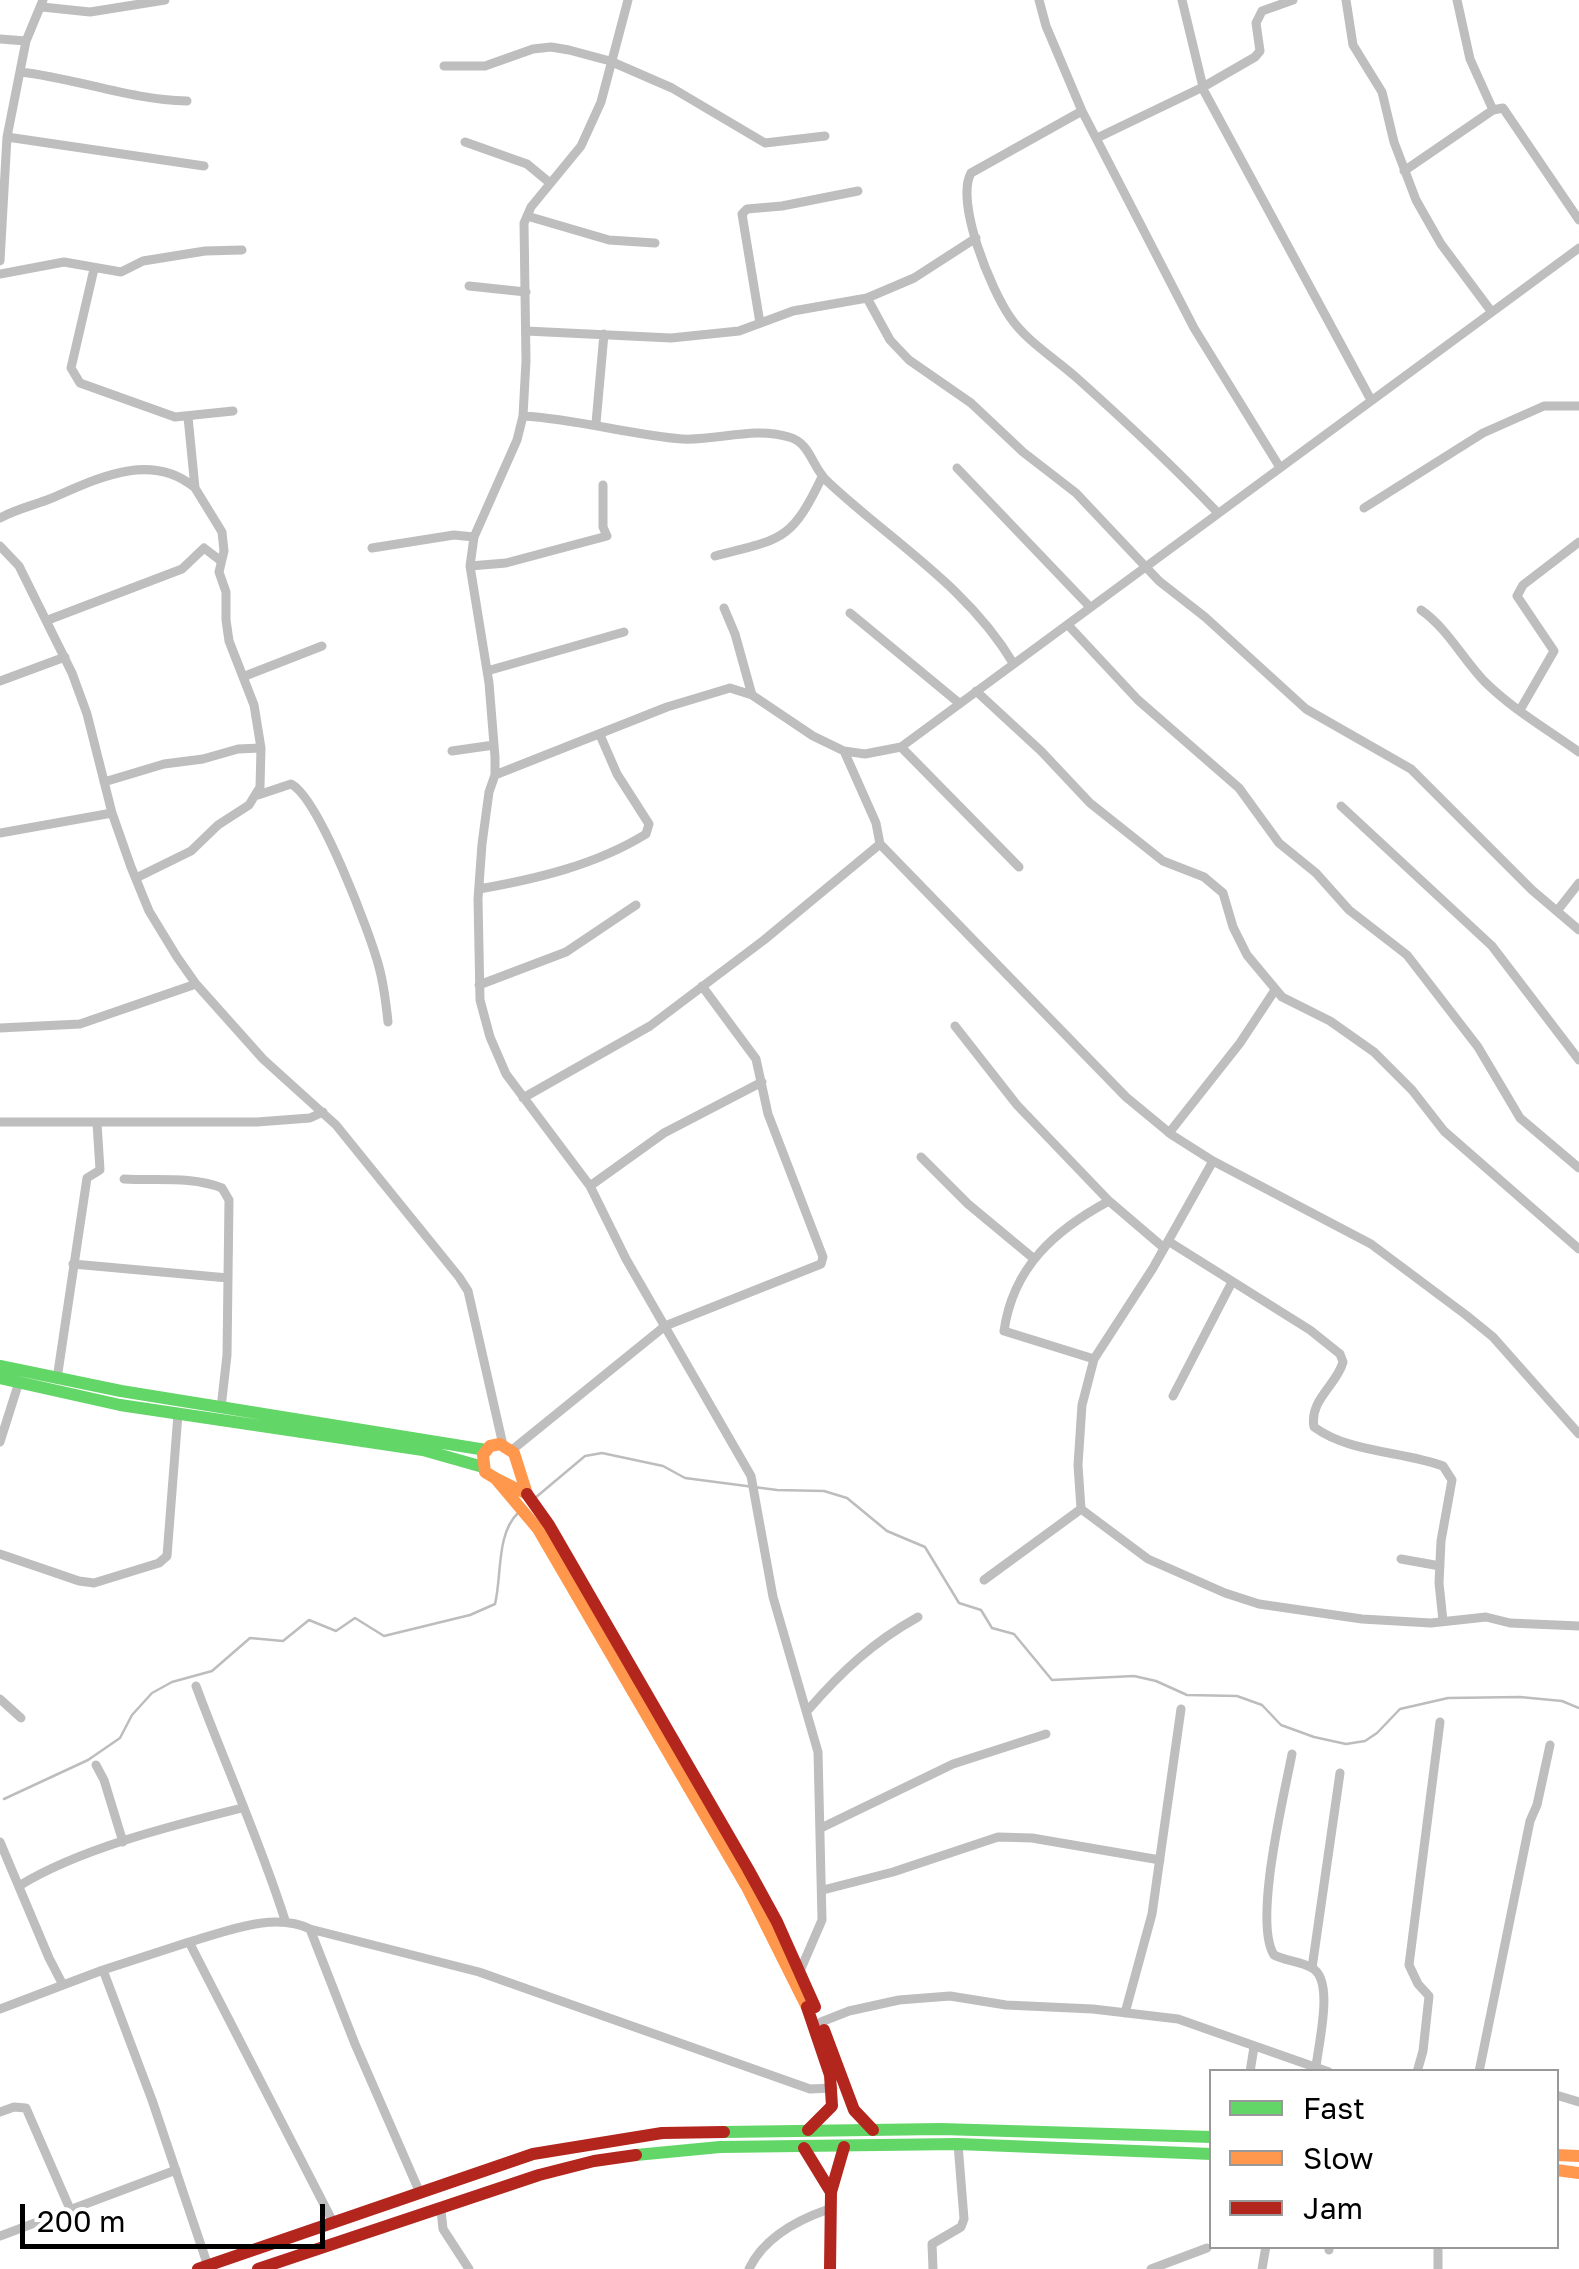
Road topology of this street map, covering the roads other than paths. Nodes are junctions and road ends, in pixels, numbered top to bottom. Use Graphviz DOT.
graph roads {
  1 [pos="164,0"];
  2 [pos="628,0"];
  3 [pos="1039,0"];
  4 [pos="1182,0"];
  5 [pos="1293,0"];
  6 [pos="1346,0"];
  7 [pos="1458,0"];
  8 [pos="42,4"];
  9 [pos="0,39"];
  10 [pos="26,41"];
  11 [pos="610,61"];
  12 [pos="444,66"];
  13 [pos="20,72"];
  14 [pos="1203,87"];
  15 [pos="186,101"];
  16 [pos="1493,110"];
  17 [pos="1082,111"];
  18 [pos="8,136"];
  19 [pos="824,136"];
  20 [pos="1098,138"];
  21 [pos="465,142"];
  22 [pos="204,166"];
  23 [pos="1404,172"];
  24 [pos="550,183"];
  25 [pos="858,191"];
  26 [pos="527,216"];
  27 [pos="1579,220"];
  28 [pos="976,238"];
  29 [pos="655,243"];
  30 [pos="1579,248"];
  31 [pos="242,250"];
  32 [pos="0,262"];
  33 [pos="94,269"];
  34 [pos="0,274"];
  35 [pos="469,286"];
  36 [pos="526,292"];
  37 [pos="866,298"];
  38 [pos="1491,311"];
  39 [pos="760,323"];
  40 [pos="526,331"];
  41 [pos="604,334"];
  42 [pos="1371,400"];
  43 [pos="1578,408"];
  44 [pos="233,411"];
  45 [pos="523,416"];
  46 [pos="188,417"];
  47 [pos="596,423"];
  48 [pos="1279,466"];
  49 [pos="957,468"];
  50 [pos="822,477"];
  51 [pos="603,484"];
  52 [pos="195,488"];
  53 [pos="1364,508"];
  54 [pos="1217,512"];
  55 [pos="0,518"];
  56 [pos="474,537"];
  57 [pos="1579,542"];
  58 [pos="0,546"];
  59 [pos="372,548"];
  60 [pos="715,556"];
  61 [pos="220,561"];
  62 [pos="470,566"];
  63 [pos="1146,567"];
  64 [pos="1089,606"];
  65 [pos="724,608"];
  66 [pos="1421,610"];
  67 [pos="850,613"];
  68 [pos="48,620"];
  69 [pos="1068,625"];
  70 [pos="624,632"];
  71 [pos="322,646"];
  72 [pos="64,656"];
  73 [pos="1013,662"];
  74 [pos="487,672"];
  75 [pos="245,676"];
  76 [pos="0,680"];
  77 [pos="976,691"];
  78 [pos="752,695"];
  79 [pos="959,703"];
  80 [pos="1520,710"];
  81 [pos="600,735"];
  82 [pos="494,745"];
  83 [pos="901,747"];
  84 [pos="261,748"];
  85 [pos="452,751"];
  86 [pos="844,751"];
  87 [pos="1579,751"];
  88 [pos="495,775"];
  89 [pos="104,782"];
  90 [pos="258,795"];
  91 [pos="1341,806"];
  92 [pos="112,812"];
  93 [pos="0,833"];
  94 [pos="880,844"];
  95 [pos="1019,867"];
  96 [pos="136,878"];
  97 [pos="1579,883"];
  98 [pos="479,889"];
  99 [pos="636,905"];
  100 [pos="1557,911"];
  101 [pos="1579,930"];
  102 [pos="196,984"];
  103 [pos="479,985"];
  104 [pos="702,986"];
  105 [pos="1275,990"];
  106 [pos="388,1022"];
  107 [pos="955,1026"];
  108 [pos="0,1028"];
  109 [pos="1579,1060"];
  110 [pos="762,1082"];
  111 [pos="524,1098"];
  112 [pos="322,1112"];
  113 [pos="0,1122"];
  114 [pos="97,1122"];
  115 [pos="1169,1133"];
  116 [pos="921,1158"];
  117 [pos="1213,1162"];
  118 [pos="1579,1168"];
  119 [pos="124,1180"];
  120 [pos="590,1186"];
  121 [pos="1109,1201"];
  122 [pos="1166,1244"];
  123 [pos="1579,1249"];
  124 [pos="1033,1258"];
  125 [pos="73,1264"];
  126 [pos="228,1278"];
  127 [pos="1232,1282"];
  128 [pos="665,1326"];
  129 [pos="1094,1360"];
  130 [pos="0,1366"];
  131 [pos="0,1378"];
  132 [pos="57,1380"];
  133 [pos="19,1382"];
  134 [pos="1174,1396"];
  135 [pos="221,1408"];
  136 [pos="178,1414"];
  137 [pos="1579,1434"];
  138 [pos="0,1442"];
  139 [pos="508,1448"];
  140 [pos="486,1450"];
  141 [pos="482,1467"];
  142 [pos="527,1502"];
  143 [pos="1081,1509"];
  144 [pos="0,1554"];
  145 [pos="1400,1559"];
  146 [pos="1440,1566"];
  147 [pos="984,1580"];
  148 [pos="918,1618"];
  149 [pos="1442,1621"];
  150 [pos="1579,1626"];
  151 [pos="196,1686"];
  152 [pos="0,1699"];
  153 [pos="1182,1709"];
  154 [pos="808,1710"];
  155 [pos="21,1718"];
  156 [pos="1440,1722"];
  157 [pos="1046,1734"];
  158 [pos="1550,1745"];
  159 [pos="1292,1754"];
  160 [pos="96,1765"];
  161 [pos="1340,1773"];
  162 [pos="242,1808"];
  163 [pos="821,1828"];
  164 [pos="0,1842"];
  165 [pos="123,1842"];
  166 [pos="1160,1860"];
  167 [pos="19,1886"];
  168 [pos="823,1890"];
  169 [pos="286,1920"];
  170 [pos="310,1929"];
  171 [pos="189,1942"];
  172 [pos="1312,1968"];
  173 [pos="103,1970"];
  174 [pos="800,1971"];
  175 [pos="63,1985"];
  176 [pos="0,2009"];
  177 [pos="1125,2013"];
  178 [pos="820,2022"];
  179 [pos="1254,2047"];
  180 [pos="1316,2068"];
  181 [pos="1250,2069"];
  182 [pos="1319,2069"];
  183 [pos="1418,2069"];
  184 [pos="1479,2069"];
  185 [pos="833,2088"];
  186 [pos="0,2112"];
  187 [pos="873,2130"];
  188 [pos="806,2132"];
  189 [pos="1209,2137"];
  190 [pos="958,2144"];
  191 [pos="844,2147"];
  192 [pos="804,2148"];
  193 [pos="1209,2154"];
  194 [pos="176,2170"];
  195 [pos="420,2192"];
  196 [pos="831,2192"];
  197 [pos="442,2206"];
  198 [pos="70,2209"];
  199 [pos="829,2209"];
  200 [pos="333,2222"];
  201 [pos="0,2236"];
  202 [pos="1207,2248"];
  203 [pos="203,2267"];
  204 [pos="258,2269"];
  205 [pos="469,2269"];
  206 [pos="749,2269"];
  207 [pos="830,2269"];
  208 [pos="933,2269"];
  209 [pos="1151,2269"];
  1 -- 8 [label="street"];
  2 -- 11 [label="street"];
  3 -- 17 [label="street"];
  4 -- 14 [label="street"];
  5 -- 14 [label="street"];
  6 -- 23 [label="street"];
  7 -- 16 [label="street"];
  8 -- 10 [label="street"];
  9 -- 10 [label="street"];
  10 -- 13 [label="street"];
  11 -- 12 [label="street"];
  11 -- 19 [label="street"];
  11 -- 24 [label="street"];
  13 -- 15 [label="street"];
  13 -- 18 [label="street"];
  14 -- 20 [label="street"];
  14 -- 42 [label="street"];
  16 -- 23 [label="street"];
  16 -- 27 [label="street"];
  17 -- 20 [label="street"];
  17 -- 28 [label="street"];
  18 -- 22 [label="street"];
  18 -- 32 [label="street"];
  20 -- 48 [label="street"];
  21 -- 24 [label="street"];
  23 -- 38 [label="street"];
  24 -- 26 [label="street"];
  25 -- 39 [label="street"];
  26 -- 29 [label="street"];
  26 -- 36 [label="street"];
  28 -- 37 [label="street"];
  28 -- 54 [label="street"];
  30 -- 38 [label="street"];
  31 -- 33 [label="street"];
  33 -- 34 [label="street"];
  33 -- 46 [label="street"];
  35 -- 36 [label="street"];
  36 -- 40 [label="street"];
  37 -- 39 [label="street"];
  37 -- 63 [label="street"];
  38 -- 42 [label="street"];
  39 -- 41 [label="street"];
  40 -- 41 [label="street"];
  40 -- 45 [label="street"];
  41 -- 47 [label="street"];
  42 -- 48 [label="street"];
  43 -- 53 [label="street"];
  44 -- 46 [label="street"];
  45 -- 47 [label="street"];
  45 -- 56 [label="street"];
  46 -- 52 [label="street"];
  47 -- 50 [label="street"];
  48 -- 54 [label="street"];
  49 -- 64 [label="street"];
  50 -- 60 [label="street"];
  50 -- 73 [label="street"];
  51 -- 62 [label="street"];
  52 -- 55 [label="street"];
  52 -- 61 [label="street"];
  54 -- 63 [label="street"];
  56 -- 59 [label="street"];
  56 -- 62 [label="street"];
  57 -- 80 [label="street"];
  58 -- 68 [label="street"];
  61 -- 68 [label="street"];
  61 -- 75 [label="street"];
  62 -- 74 [label="street"];
  63 -- 64 [label="street"];
  63 -- 100 [label="street"];
  64 -- 69 [label="street"];
  65 -- 78 [label="street"];
  66 -- 80 [label="street"];
  67 -- 79 [label="street"];
  68 -- 72 [label="street"];
  69 -- 73 [label="street"];
  69 -- 118 [label="street"];
  70 -- 74 [label="street"];
  71 -- 75 [label="street"];
  72 -- 76 [label="street"];
  72 -- 89 [label="street"];
  73 -- 77 [label="street"];
  74 -- 82 [label="street"];
  75 -- 84 [label="street"];
  77 -- 79 [label="street"];
  77 -- 105 [label="street"];
  78 -- 81 [label="street"];
  78 -- 86 [label="street"];
  79 -- 83 [label="street"];
  80 -- 87 [label="street"];
  81 -- 88 [label="street"];
  81 -- 98 [label="street"];
  82 -- 85 [label="street"];
  82 -- 88 [label="street"];
  83 -- 86 [label="street"];
  83 -- 95 [label="street"];
  84 -- 89 [label="street"];
  84 -- 90 [label="street"];
  86 -- 94 [label="street"];
  88 -- 98 [label="street"];
  89 -- 92 [label="street"];
  90 -- 96 [label="street"];
  90 -- 106 [label="street"];
  91 -- 109 [label="street"];
  92 -- 93 [label="street"];
  92 -- 96 [label="street"];
  94 -- 104 [label="street"];
  94 -- 115 [label="street"];
  96 -- 102 [label="street"];
  97 -- 100 [label="street"];
  98 -- 103 [label="street"];
  99 -- 103 [label="street"];
  100 -- 101 [label="street"];
  102 -- 108 [label="street"];
  102 -- 112 [label="street"];
  103 -- 111 [label="street"];
  104 -- 110 [label="street"];
  104 -- 111 [label="street"];
  105 -- 115 [label="street"];
  105 -- 123 [label="street"];
  107 -- 121 [label="street"];
  110 -- 120 [label="street"];
  110 -- 128 [label="street"];
  111 -- 120 [label="street"];
  112 -- 114 [label="street"];
  112 -- 139 [label="street"];
  113 -- 114 [label="street"];
  114 -- 125 [label="street"];
  115 -- 117 [label="street"];
  116 -- 124 [label="street"];
  117 -- 122 [label="street"];
  117 -- 137 [label="street"];
  119 -- 126 [label="street"];
  120 -- 128 [label="street"];
  121 -- 122 [label="street"];
  121 -- 124 [label="street"];
  122 -- 127 [label="street"];
  122 -- 129 [label="street"];
  124 -- 129 [label="street"];
  125 -- 126 [label="street"];
  125 -- 132 [label="street"];
  126 -- 135 [label="street"];
  127 -- 134 [label="street"];
  127 -- 146 [label="street"];
  128 -- 139 [label="street"];
  128 -- 154 [label="street"];
  129 -- 143 [label="street"];
  130 -- 132 [label="main road"];
  131 -- 133 [label="main road"];
  132 -- 135 [label="main road"];
  133 -- 136 [label="main road"];
  133 -- 138 [label="street"];
  135 -- 140 [label="main road"];
  136 -- 141 [label="main road"];
  136 -- 144 [label="street"];
  139 -- 140 [label="main road"];
  139 -- 142 [label="main road"];
  140 -- 141 [label="main road"];
  141 -- 142 [label="main road"];
  142 -- 174 [label="main road"];
  142 -- 185 [label="main road"];
  143 -- 147 [label="street"];
  143 -- 149 [label="street"];
  145 -- 146 [label="street"];
  146 -- 149 [label="street"];
  148 -- 154 [label="street"];
  149 -- 150 [label="street"];
  151 -- 162 [label="street"];
  152 -- 155 [label="street"];
  153 -- 166 [label="street"];
  154 -- 163 [label="street"];
  156 -- 183 [label="street"];
  157 -- 163 [label="street"];
  158 -- 184 [label="street"];
  159 -- 172 [label="street"];
  160 -- 165 [label="street"];
  161 -- 172 [label="street"];
  162 -- 165 [label="street"];
  162 -- 169 [label="street"];
  163 -- 168 [label="street"];
  164 -- 167 [label="street"];
  165 -- 167 [label="street"];
  166 -- 168 [label="street"];
  166 -- 177 [label="street"];
  167 -- 175 [label="street"];
  168 -- 174 [label="street"];
  169 -- 170 [label="street"];
  169 -- 171 [label="street"];
  170 -- 185 [label="street"];
  170 -- 195 [label="street"];
  171 -- 173 [label="street"];
  171 -- 200 [label="street"];
  172 -- 180 [label="street"];
  173 -- 175 [label="street"];
  173 -- 194 [label="street"];
  174 -- 178 [label="main road"];
  175 -- 176 [label="street"];
  177 -- 178 [label="street"];
  177 -- 179 [label="street"];
  178 -- 187 [label="main road"];
  179 -- 180 [label="street"];
  179 -- 181 [label="street"];
  180 -- 182 [label="street"];
  185 -- 188 [label="main road"];
  186 -- 198 [label="street"];
  187 -- 188 [label="main road"];
  187 -- 189 [label="main road"];
  188 -- 195 [label="main road"];
  190 -- 191 [label="main road"];
  190 -- 193 [label="main road"];
  190 -- 208 [label="street"];
  191 -- 192 [label="main road"];
  191 -- 196 [label="main road"];
  192 -- 196 [label="main road"];
  192 -- 197 [label="main road"];
  194 -- 198 [label="street"];
  194 -- 203 [label="street"];
  195 -- 200 [label="main road"];
  196 -- 199 [label="main road"];
  197 -- 204 [label="main road"];
  197 -- 205 [label="street"];
  198 -- 201 [label="street"];
  199 -- 206 [label="street"];
  199 -- 207 [label="main road"];
  200 -- 203 [label="main road"];
  202 -- 209 [label="street"];
}
